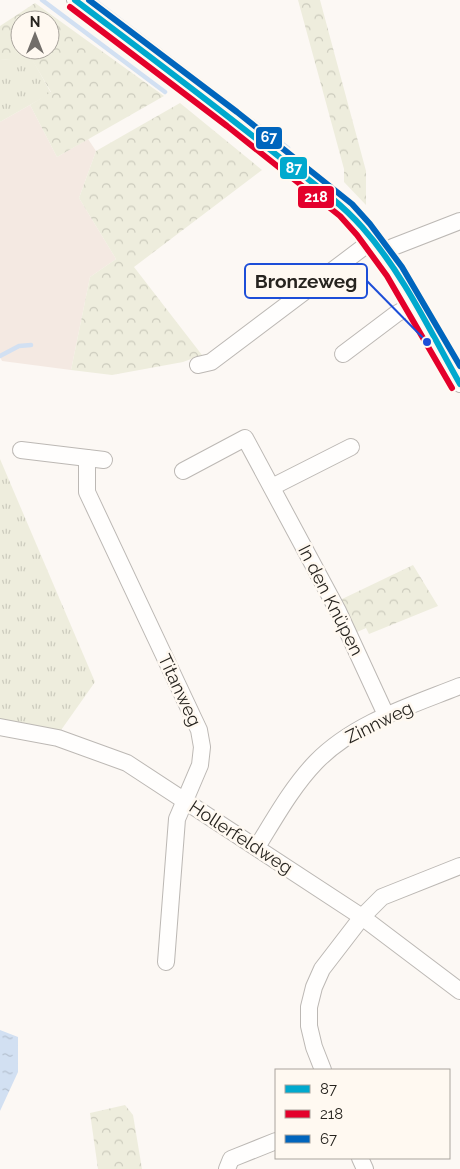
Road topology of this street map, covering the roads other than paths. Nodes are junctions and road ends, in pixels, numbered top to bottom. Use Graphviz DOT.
graph roads {
  1 [pos="75,0"];
  2 [pos="460,221"];
  3 [pos="373,240"];
  4 [pos="383,253"];
  5 [pos="414,304"];
  6 [pos="344,354"];
  7 [pos="198,365"];
  8 [pos="460,384"];
  9 [pos="351,447"];
  10 [pos="21,450"];
  11 [pos="87,458"];
  12 [pos="104,460"];
  13 [pos="184,471"];
  14 [pos="272,487"];
  15 [pos="460,686"];
  16 [pos="386,715"];
  17 [pos="0,728"];
  18 [pos="185,800"];
  19 [pos="257,847"];
  20 [pos="460,866"];
  21 [pos="362,917"];
  22 [pos="166,962"];
  23 [pos="460,991"];
  24 [pos="323,1069"];
  25 [pos="275,1141"];
  26 [pos="227,1169"];
  1 -- 3 [label="street"];
  2 -- 4 [label="street"];
  3 -- 4 [label="street"];
  3 -- 7 [label="street"];
  4 -- 5 [label="street"];
  5 -- 6 [label="street"];
  5 -- 8 [label="street"];
  9 -- 14 [label="street"];
  10 -- 11 [label="street"];
  11 -- 12 [label="street"];
  11 -- 18 [label="street, Titanweg"];
  13 -- 14 [label="street, In den Knüpen"];
  14 -- 16 [label="street, In den Knüpen"];
  15 -- 16 [label="street, Zinnweg"];
  16 -- 19 [label="street, Zinnweg"];
  17 -- 18 [label="street, Hollerfeldweg"];
  18 -- 19 [label="street, Hollerfeldweg"];
  18 -- 22 [label="street, Titanweg"];
  19 -- 21 [label="street, Hollerfeldweg"];
  20 -- 21 [label="street"];
  21 -- 23 [label="street, Hollerfeldweg"];
  21 -- 24 [label="street"];
  25 -- 26 [label="street"];
}
